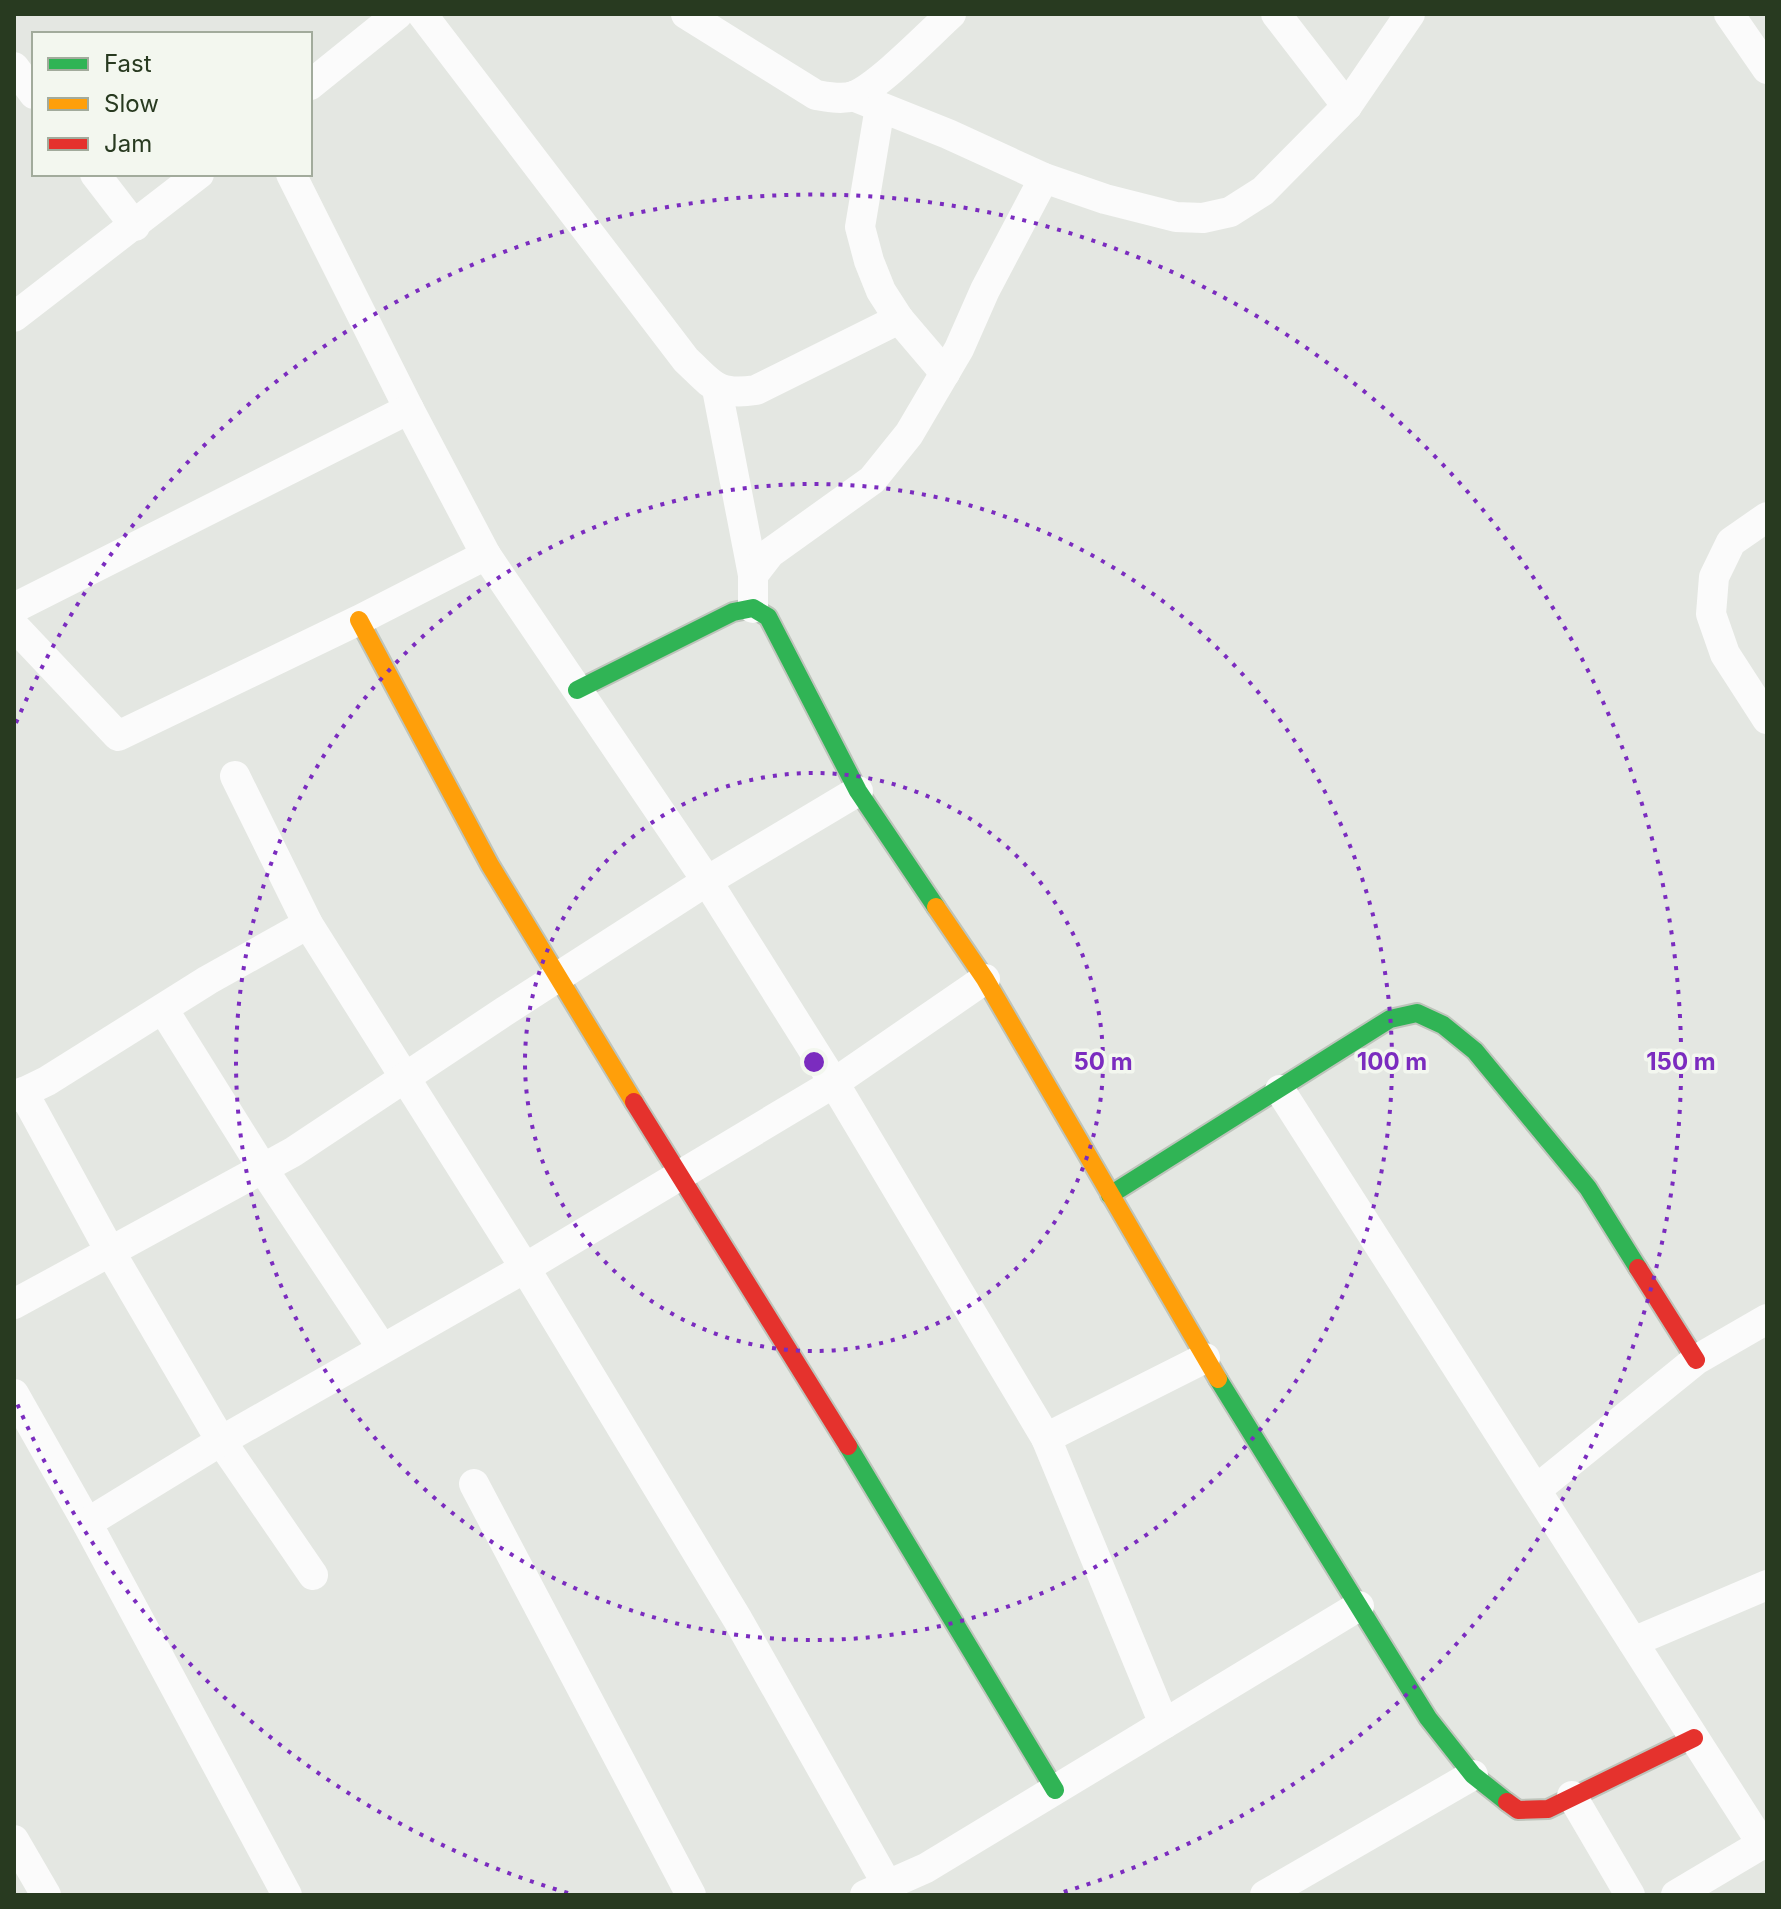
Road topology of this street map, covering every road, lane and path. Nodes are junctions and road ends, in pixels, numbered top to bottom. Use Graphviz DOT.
graph roads {
  1 [pos="398,14"];
  2 [pos="422,14"];
  3 [pos="686,14"];
  4 [pos="951,14"];
  5 [pos="1276,14"];
  6 [pos="1410,14"];
  7 [pos="1729,14"];
  8 [pos="14,67"];
  9 [pos="1767,69"];
  10 [pos="312,83"];
  11 [pos="32,91"];
  12 [pos="867,101"];
  13 [pos="1347,106"];
  14 [pos="97,176"];
  15 [pos="197,176"];
  16 [pos="292,176"];
  17 [pos="1044,178"];
  18 [pos="135,226"];
  19 [pos="14,317"];
  20 [pos="899,319"];
  21 [pos="945,373"];
  22 [pos="717,389"];
  23 [pos="409,409"];
  24 [pos="1767,517"];
  25 [pos="486,555"];
  26 [pos="753,575"];
  27 [pos="14,608"];
  28 [pos="753,608"];
  29 [pos="359,620"];
  30 [pos="14,626"];
  31 [pos="577,690"];
  32 [pos="1767,719"];
  33 [pos="235,776"];
  34 [pos="858,791"];
  35 [pos="707,881"];
  36 [pos="308,924"];
  37 [pos="560,976"];
  38 [pos="985,979"];
  39 [pos="163,1009"];
  40 [pos="404,1079"];
  41 [pos="834,1083"];
  42 [pos="1280,1090"];
  43 [pos="19,1094"];
  44 [pos="263,1169"];
  45 [pos="679,1176"];
  46 [pos="1110,1195"];
  47 [pos="111,1253"];
  48 [pos="525,1268"];
  49 [pos="14,1304"];
  50 [pos="1767,1319"];
  51 [pos="382,1348"];
  52 [pos="1205,1358"];
  53 [pos="1696,1360"];
  54 [pos="14,1394"];
  55 [pos="1046,1438"];
  56 [pos="221,1441"];
  57 [pos="474,1484"];
  58 [pos="1537,1489"];
  59 [pos="87,1523"];
  60 [pos="313,1575"];
  61 [pos="1767,1585"];
  62 [pos="1359,1606"];
  63 [pos="1633,1642"];
  64 [pos="1164,1724"];
  65 [pos="1694,1738"];
  66 [pos="1473,1775"];
  67 [pos="1055,1790"];
  68 [pos="1572,1796"];
  69 [pos="14,1840"];
  70 [pos="1764,1843"];
  71 [pos="877,1890"];
  72 [pos="46,1895"];
  73 [pos="287,1895"];
  74 [pos="691,1895"];
  75 [pos="1265,1895"];
  76 [pos="1630,1895"];
  77 [pos="1676,1895"];
  1 -- 10 [label="street"];
  2 -- 22 [label="street"];
  3 -- 12 [label="street"];
  4 -- 12 [label="street"];
  5 -- 13 [label="street"];
  6 -- 13 [label="street"];
  7 -- 9 [label="street"];
  8 -- 11 [label="street"];
  12 -- 17 [label="street"];
  12 -- 20 [label="street"];
  13 -- 17 [label="street"];
  14 -- 18 [label="street"];
  15 -- 18 [label="street"];
  16 -- 23 [label="street"];
  17 -- 21 [label="street"];
  18 -- 19 [label="street"];
  20 -- 21 [label="street"];
  20 -- 22 [label="street"];
  21 -- 26 [label="street"];
  22 -- 26 [label="street"];
  23 -- 25 [label="street"];
  23 -- 27 [label="street"];
  24 -- 32 [label="street"];
  25 -- 29 [label="street"];
  25 -- 31 [label="street"];
  26 -- 28 [label="street"];
  28 -- 31 [label="street"];
  28 -- 34 [label="street"];
  29 -- 30 [label="street"];
  29 -- 37 [label="street"];
  31 -- 35 [label="street"];
  33 -- 36 [label="street"];
  34 -- 35 [label="street"];
  34 -- 38 [label="street"];
  35 -- 37 [label="street"];
  35 -- 41 [label="street"];
  36 -- 39 [label="street"];
  36 -- 40 [label="street"];
  37 -- 40 [label="street"];
  37 -- 45 [label="street"];
  38 -- 41 [label="street"];
  38 -- 46 [label="street"];
  39 -- 43 [label="street"];
  39 -- 44 [label="street"];
  40 -- 44 [label="street"];
  40 -- 48 [label="street"];
  41 -- 45 [label="street"];
  41 -- 55 [label="street"];
  42 -- 46 [label="street"];
  42 -- 53 [label="street"];
  42 -- 58 [label="street"];
  43 -- 47 [label="street"];
  44 -- 47 [label="street"];
  44 -- 51 [label="street"];
  45 -- 48 [label="street"];
  45 -- 67 [label="street"];
  46 -- 52 [label="street"];
  47 -- 49 [label="street"];
  47 -- 56 [label="street"];
  48 -- 51 [label="street"];
  48 -- 71 [label="street"];
  50 -- 53 [label="street"];
  51 -- 56 [label="street"];
  52 -- 55 [label="street"];
  52 -- 62 [label="street"];
  53 -- 58 [label="street"];
  54 -- 59 [label="street"];
  55 -- 64 [label="street"];
  56 -- 59 [label="street"];
  56 -- 60 [label="street"];
  57 -- 74 [label="street"];
  58 -- 63 [label="street"];
  59 -- 73 [label="street"];
  61 -- 63 [label="street"];
  62 -- 64 [label="street"];
  62 -- 66 [label="street"];
  63 -- 65 [label="street"];
  64 -- 67 [label="street"];
  65 -- 68 [label="street"];
  65 -- 70 [label="street"];
  66 -- 68 [label="street"];
  66 -- 75 [label="street"];
  67 -- 71 [label="street"];
  68 -- 76 [label="street"];
  69 -- 72 [label="street"];
  70 -- 77 [label="street"];
}
